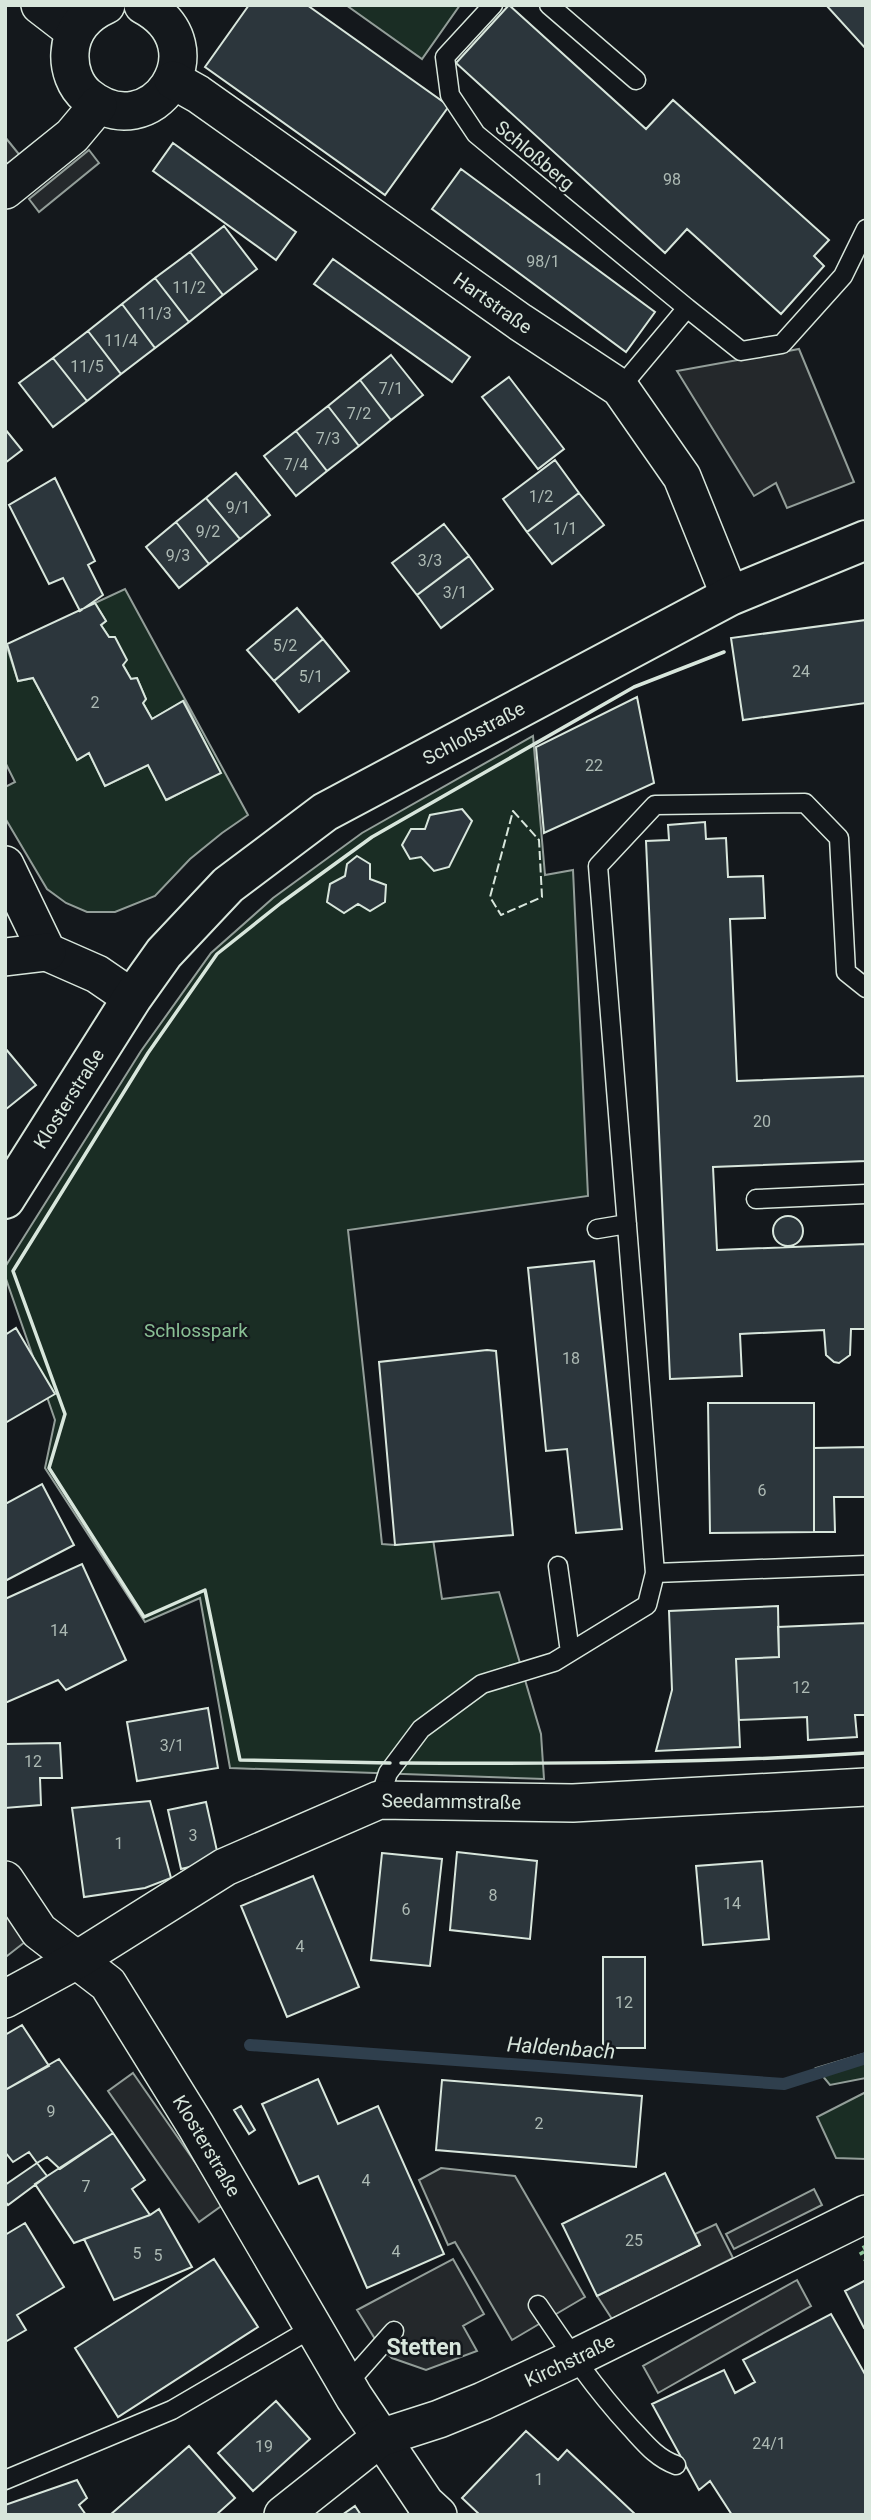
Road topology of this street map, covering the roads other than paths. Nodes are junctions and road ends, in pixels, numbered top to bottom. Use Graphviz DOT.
graph roads {
  1 [pos="40,5"];
  2 [pos="106,5"];
  3 [pos="493,5"];
  4 [pos="549,5"];
  5 [pos="153,8"];
  6 [pos="75,32"];
  7 [pos="173,80"];
  8 [pos="636,80"];
  9 [pos="98,105"];
  10 [pos="5,190"];
  11 [pos="866,229"];
  12 [pos="687,308"];
  13 [pos="620,388"];
  14 [pos="866,540"];
  15 [pos="730,596"];
  16 [pos="5,865"];
  17 [pos="47,952"];
  18 [pos="5,957"];
  19 [pos="866,988"];
  20 [pos="132,998"];
  21 [pos="866,1194"];
  22 [pos="5,1199"];
  23 [pos="757,1199"];
  24 [pos="627,1224"];
  25 [pos="597,1228"];
  26 [pos="866,1564"];
  27 [pos="558,1566"];
  28 [pos="655,1573"];
  29 [pos="570,1652"];
  30 [pos="866,1787"];
  31 [pos="379,1800"];
  32 [pos="5,1880"];
  33 [pos="77,1960"];
  34 [pos="5,1999"];
  35 [pos="866,2214"];
  36 [pos="538,2305"];
  37 [pos="314,2327"];
  38 [pos="394,2331"];
  39 [pos="573,2359"];
  40 [pos="347,2384"];
  41 [pos="380,2438"];
  42 [pos="676,2465"];
  43 [pos="5,2480"];
  44 [pos="283,2515"];
  45 [pos="438,2515"];
  1 -- 6 [label="street"];
  2 -- 6 [label="street"];
  3 -- 12 [label="lane, Schloßberg"];
  4 -- 8 [label="lane"];
  5 -- 7 [label="street"];
  6 -- 9 [label="street"];
  7 -- 9 [label="street"];
  7 -- 13 [label="street, Hartstraße"];
  9 -- 10 [label="street"];
  11 -- 12 [label="lane, Schloßberg"];
  12 -- 13 [label="lane"];
  13 -- 15 [label="street, Hartstraße"];
  14 -- 15 [label="main road, Schloßstraße"];
  15 -- 20 [label="main road, Schloßstraße"];
  16 -- 17 [label="street"];
  17 -- 18 [label="street"];
  17 -- 20 [label="street"];
  19 -- 24 [label="lane"];
  20 -- 22 [label="main road, Klosterstraße"];
  21 -- 23 [label="lane"];
  24 -- 25 [label="lane"];
  24 -- 28 [label="lane"];
  26 -- 28 [label="lane"];
  27 -- 29 [label="lane"];
  28 -- 29 [label="lane"];
  29 -- 31 [label="lane"];
  30 -- 31 [label="street, Seedammstraße"];
  31 -- 33 [label="street, Seedammstraße"];
  32 -- 33 [label="street, Klosterstraße"];
  33 -- 34 [label="street, Seedammstraße"];
  33 -- 37 [label="street, Klosterstraße"];
  35 -- 39 [label="street, Kirchstraße"];
  36 -- 39 [label="lane"];
  37 -- 40 [label="street, Klosterstraße"];
  37 -- 43 [label="lane"];
  38 -- 40 [label="lane"];
  39 -- 41 [label="street, Kirchstraße"];
  39 -- 42 [label="lane"];
  40 -- 41 [label="street, Klosterstraße"];
  41 -- 44 [label="street, Kirchstraße"];
  41 -- 45 [label="street, Klosterstraße"];
}
